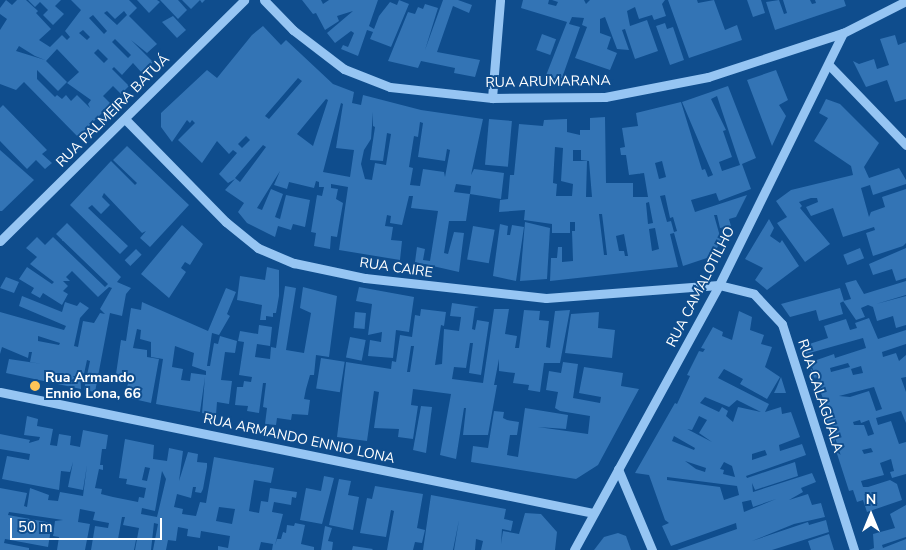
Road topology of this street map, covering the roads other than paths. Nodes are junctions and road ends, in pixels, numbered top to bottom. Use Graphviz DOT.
graph roads {
  1 [pos="244,0"];
  2 [pos="264,0"];
  3 [pos="500,0"];
  4 [pos="906,1"];
  5 [pos="843,32"];
  6 [pos="829,65"];
  7 [pos="492,98"];
  8 [pos="125,119"];
  9 [pos="906,145"];
  10 [pos="0,241"];
  11 [pos="719,285"];
  12 [pos="0,392"];
  13 [pos="618,469"];
  14 [pos="593,513"];
  15 [pos="574,550"];
  16 [pos="652,550"];
  17 [pos="854,550"];
  1 -- 8 [label="street, RUA PALMEIRA BATUÁ"];
  2 -- 7 [label="street, RUA ARUMARANA"];
  3 -- 7 [label="street"];
  4 -- 5 [label="street, RUA ARUMARANA"];
  5 -- 6 [label="street, RUA CAMALOTILHO"];
  5 -- 7 [label="street, RUA ARUMARANA"];
  6 -- 9 [label="street"];
  6 -- 11 [label="street, RUA CAMALOTILHO"];
  8 -- 10 [label="street, RUA PALMEIRA BATUÁ"];
  8 -- 11 [label="street, RUA CAIRE"];
  11 -- 13 [label="street, RUA CAMALOTILHO"];
  11 -- 17 [label="street, RUA CALAGUALA"];
  12 -- 14 [label="street, RUA ARMANDO ENNIO LONA"];
  13 -- 14 [label="street, RUA CAMALOTILHO"];
  13 -- 16 [label="street"];
  14 -- 15 [label="street, RUA CAMALOTILHO"];
}
